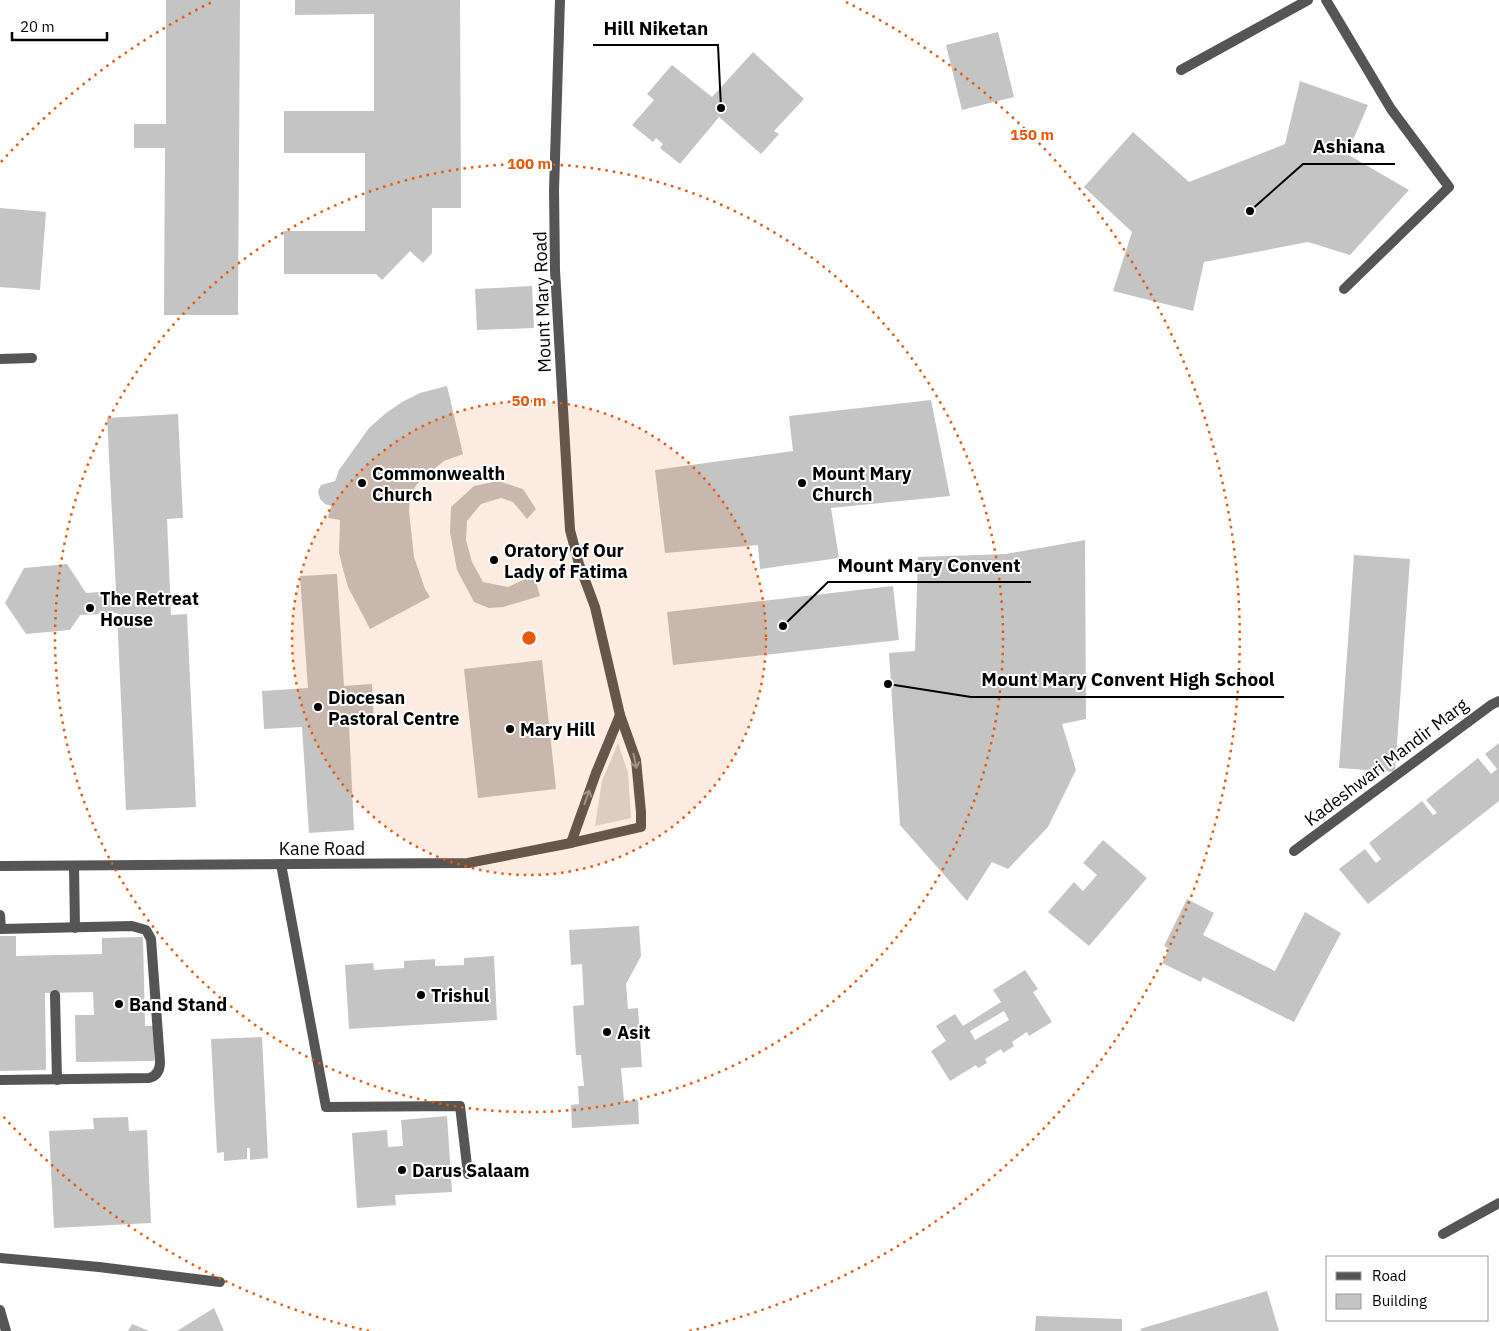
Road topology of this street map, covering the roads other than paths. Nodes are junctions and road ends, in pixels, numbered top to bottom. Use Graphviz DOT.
graph roads {
  1 [pos="560,0"];
  2 [pos="1308,0"];
  3 [pos="1326,0"];
  4 [pos="1180,70"];
  5 [pos="1344,289"];
  6 [pos="32,358"];
  7 [pos="0,359"];
  8 [pos="1499,701"];
  9 [pos="620,715"];
  10 [pos="640,827"];
  11 [pos="571,843"];
  12 [pos="1294,852"];
  13 [pos="281,864"];
  14 [pos="0,866"];
  15 [pos="74,866"];
  16 [pos="0,915"];
  17 [pos="75,928"];
  18 [pos="0,929"];
  19 [pos="55,996"];
  20 [pos="0,1080"];
  21 [pos="57,1080"];
  22 [pos="468,1174"];
  23 [pos="1499,1203"];
  24 [pos="1443,1234"];
  25 [pos="0,1258"];
  26 [pos="220,1282"];
  27 [pos="0,1310"];
  28 [pos="6,1331"];
  1 -- 9 [label="street, Mount Mary Road"];
  2 -- 4 [label="street"];
  3 -- 5 [label="street"];
  6 -- 7 [label="street"];
  8 -- 12 [label="street, Kadeshwari Mandir Marg"];
  9 -- 10 [label="street, Mount Mary Road, one-way"];
  11 -- 9 [label="street, one-way"];
  10 -- 11 [label="street, Kane Road"];
  11 -- 13 [label="street, Kane Road"];
  13 -- 15 [label="street, Kane Road"];
  13 -- 22 [label="street"];
  14 -- 15 [label="street, Kane Road"];
  15 -- 17 [label="street"];
  16 -- 18 [label="street"];
  17 -- 18 [label="street"];
  17 -- 21 [label="street"];
  19 -- 21 [label="street"];
  20 -- 21 [label="street"];
  23 -- 24 [label="street"];
  25 -- 26 [label="street"];
  27 -- 28 [label="street"];
}
